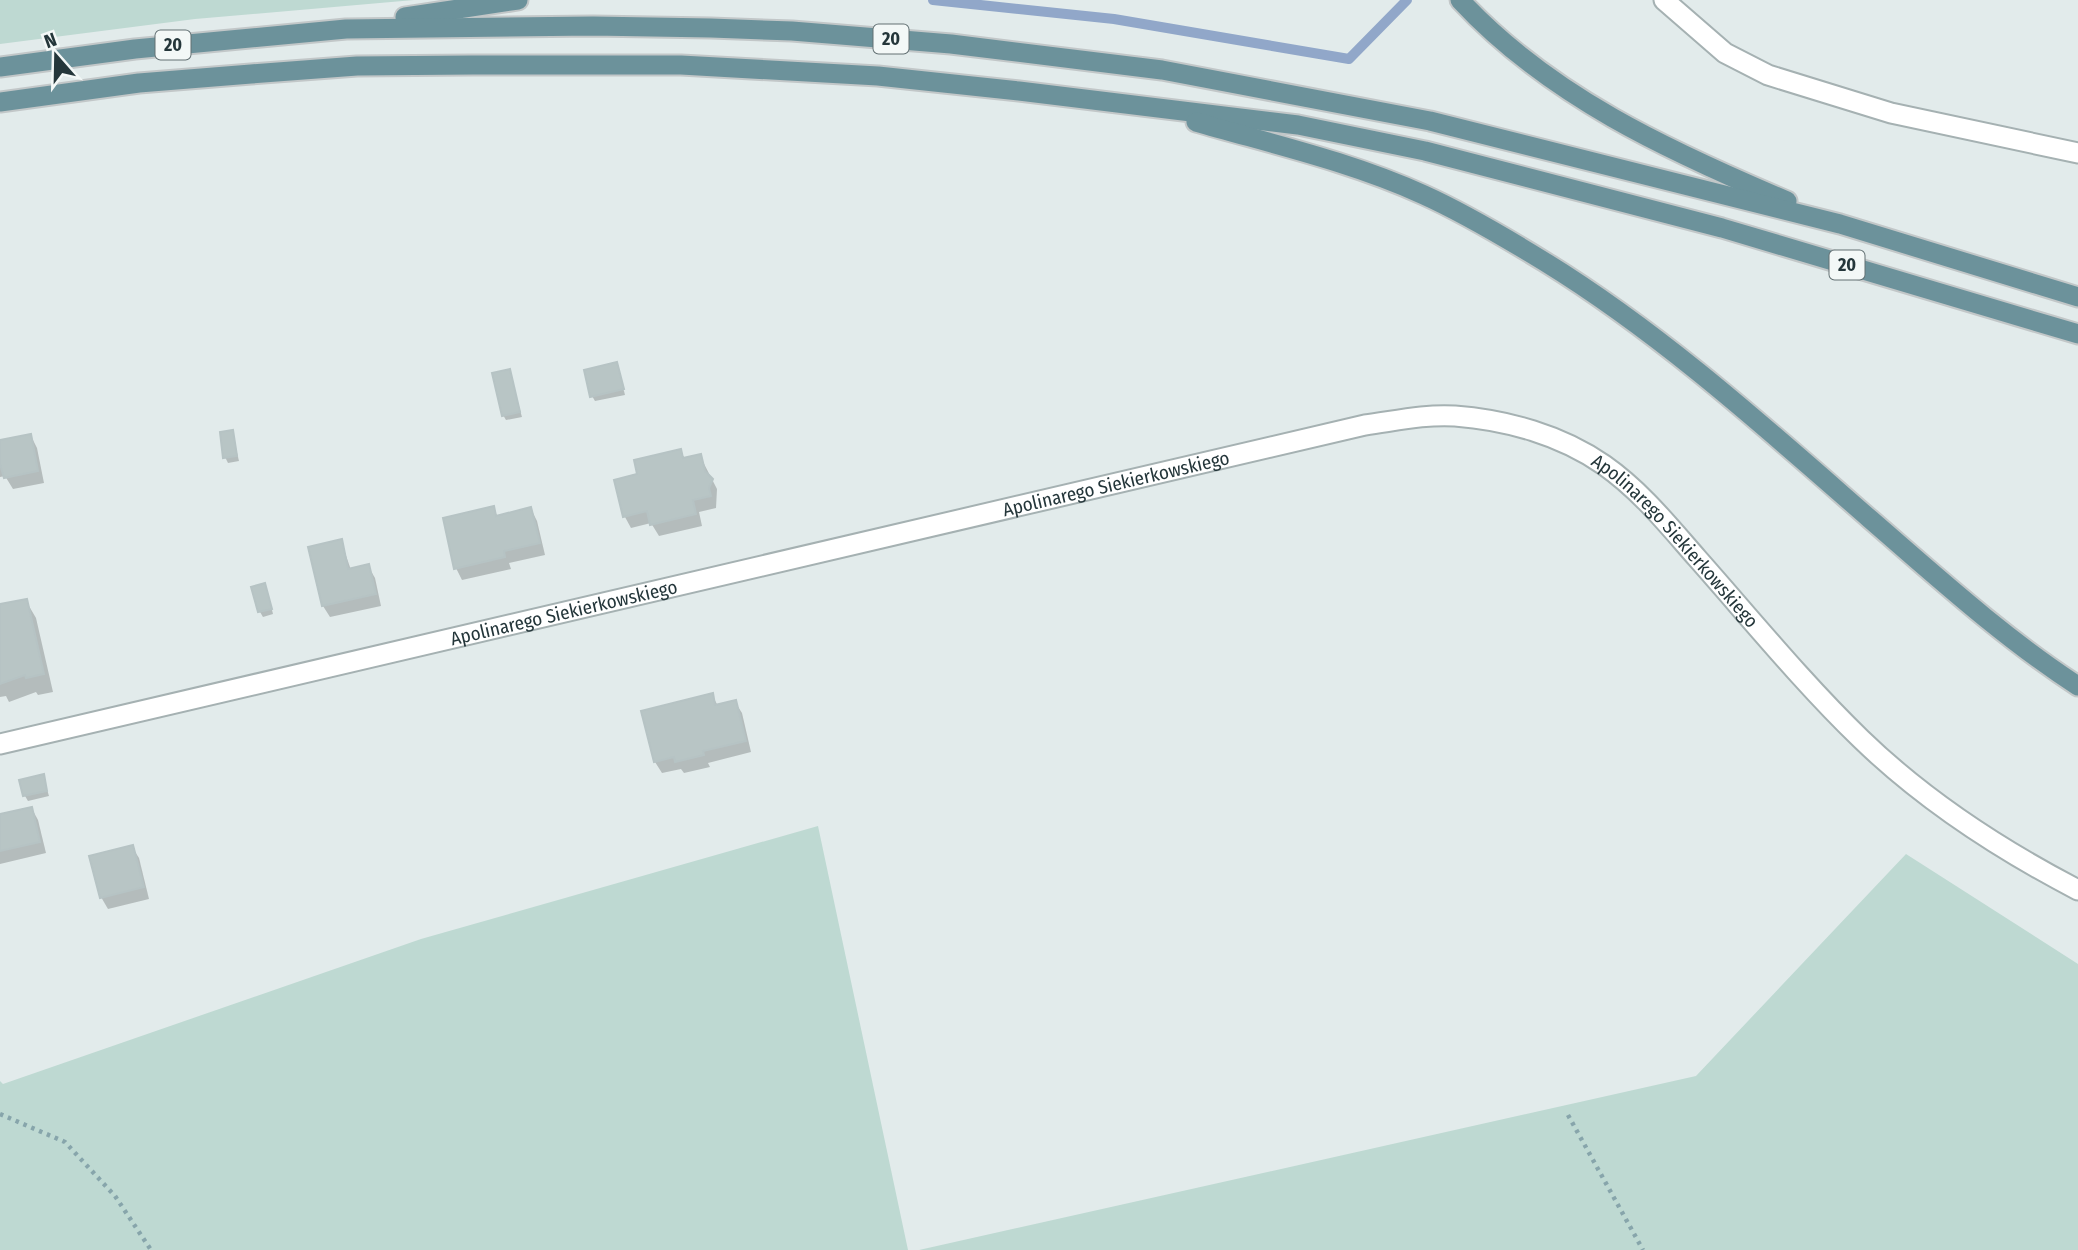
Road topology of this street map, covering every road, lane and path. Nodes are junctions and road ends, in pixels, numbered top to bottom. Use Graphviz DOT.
graph roads {
  1 [pos="517,0"];
  2 [pos="1460,0"];
  3 [pos="1664,0"];
  4 [pos="346,29"];
  5 [pos="0,67"];
  6 [pos="0,102"];
  7 [pos="1139,105"];
  8 [pos="2078,153"];
  9 [pos="1840,224"];
  10 [pos="2078,297"];
  11 [pos="2078,334"];
  12 [pos="2078,685"];
  13 [pos="0,744"];
  14 [pos="2078,890"];
  15 [pos="0,1114"];
  16 [pos="1569,1115"];
  17 [pos="151,1250"];
  18 [pos="1643,1250"];
  1 -- 4 [label="main road"];
  2 -- 9 [label="main road"];
  3 -- 8 [label="street"];
  4 -- 5 [label="main road, 20"];
  4 -- 9 [label="main road, 20"];
  6 -- 7 [label="main road, 20"];
  7 -- 11 [label="main road, 20"];
  7 -- 12 [label="main road"];
  9 -- 10 [label="main road, 20"];
  13 -- 14 [label="street, Apolinarego Siekierkowskiego"];
  15 -- 17 [label="path"];
  16 -- 18 [label="path"];
}
